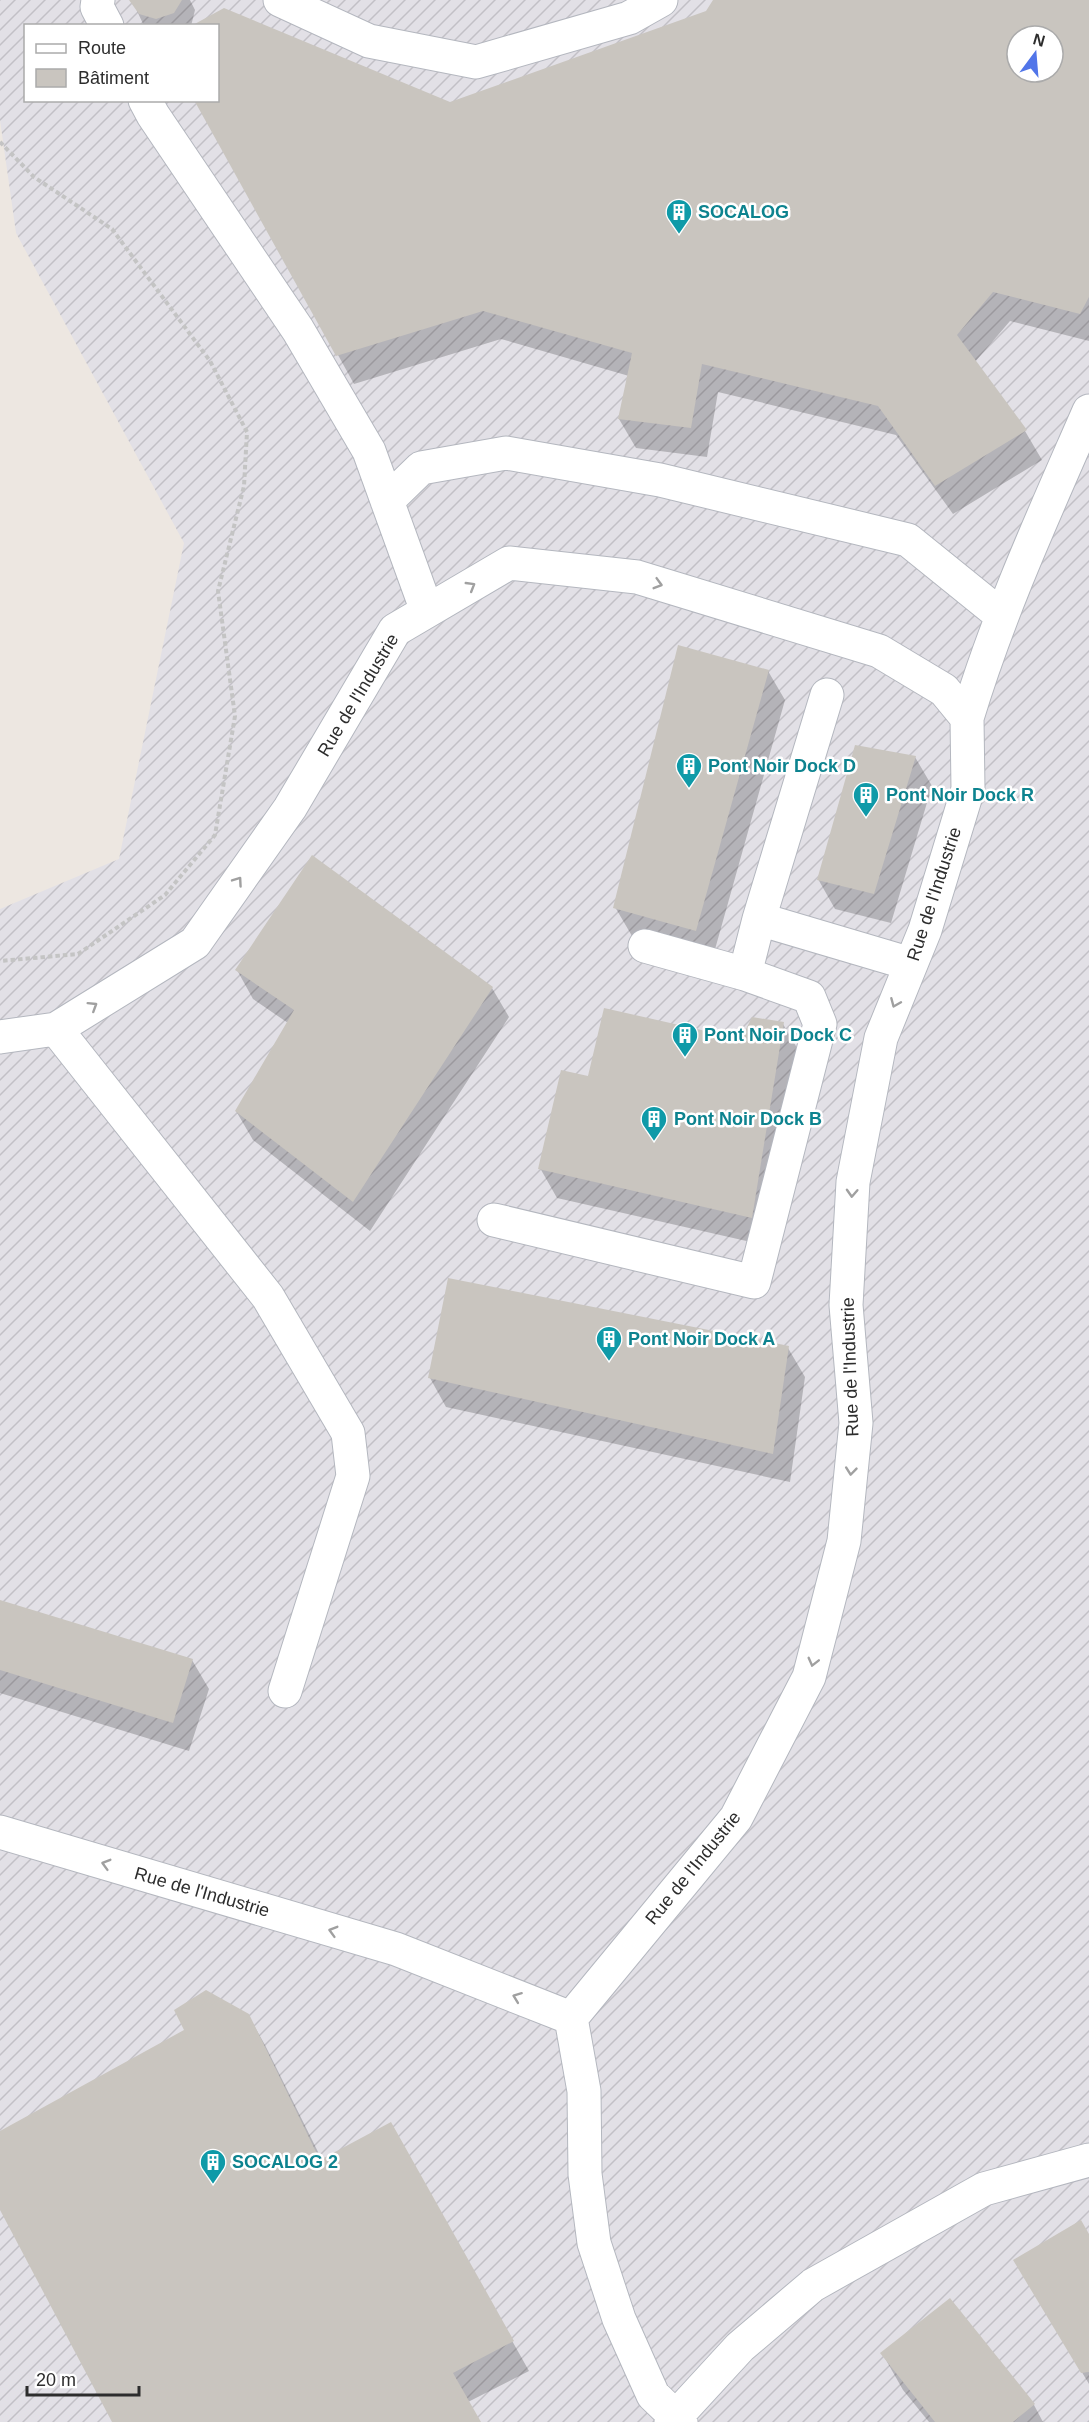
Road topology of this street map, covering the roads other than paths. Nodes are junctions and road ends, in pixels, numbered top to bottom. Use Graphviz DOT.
graph roads {
  1 [pos="98,0"];
  2 [pos="280,0"];
  3 [pos="661,0"];
  4 [pos="105,24"];
  5 [pos="146,102"];
  6 [pos="1089,411"];
  7 [pos="387,501"];
  8 [pos="427,611"];
  9 [pos="1002,616"];
  10 [pos="827,695"];
  11 [pos="968,718"];
  12 [pos="759,919"];
  13 [pos="645,946"];
  14 [pos="911,964"];
  15 [pos="745,974"];
  16 [pos="56,1029"];
  17 [pos="0,1037"];
  18 [pos="494,1220"];
  19 [pos="285,1691"];
  20 [pos="0,1832"];
  21 [pos="571,2018"];
  22 [pos="1089,2160"];
  23 [pos="675,2420"];
  1 -- 4 [label="street"];
  2 -- 3 [label="street"];
  5 -- 7 [label="street"];
  6 -- 9 [label="street"];
  7 -- 8 [label="street"];
  7 -- 9 [label="street"];
  8 -- 11 [label="street, Rue de l'Industrie, one-way"];
  16 -- 8 [label="street, Rue de l'Industrie, one-way"];
  9 -- 11 [label="street"];
  10 -- 12 [label="street"];
  11 -- 14 [label="street, Rue de l'Industrie"];
  12 -- 14 [label="street"];
  12 -- 15 [label="street"];
  13 -- 15 [label="street"];
  14 -- 21 [label="street, Rue de l'Industrie, one-way"];
  15 -- 18 [label="street"];
  16 -- 17 [label="street, Rue de l'Industrie"];
  16 -- 19 [label="street"];
  21 -- 20 [label="street, Rue de l'Industrie, one-way"];
  21 -- 23 [label="street"];
  22 -- 23 [label="street"];
}
